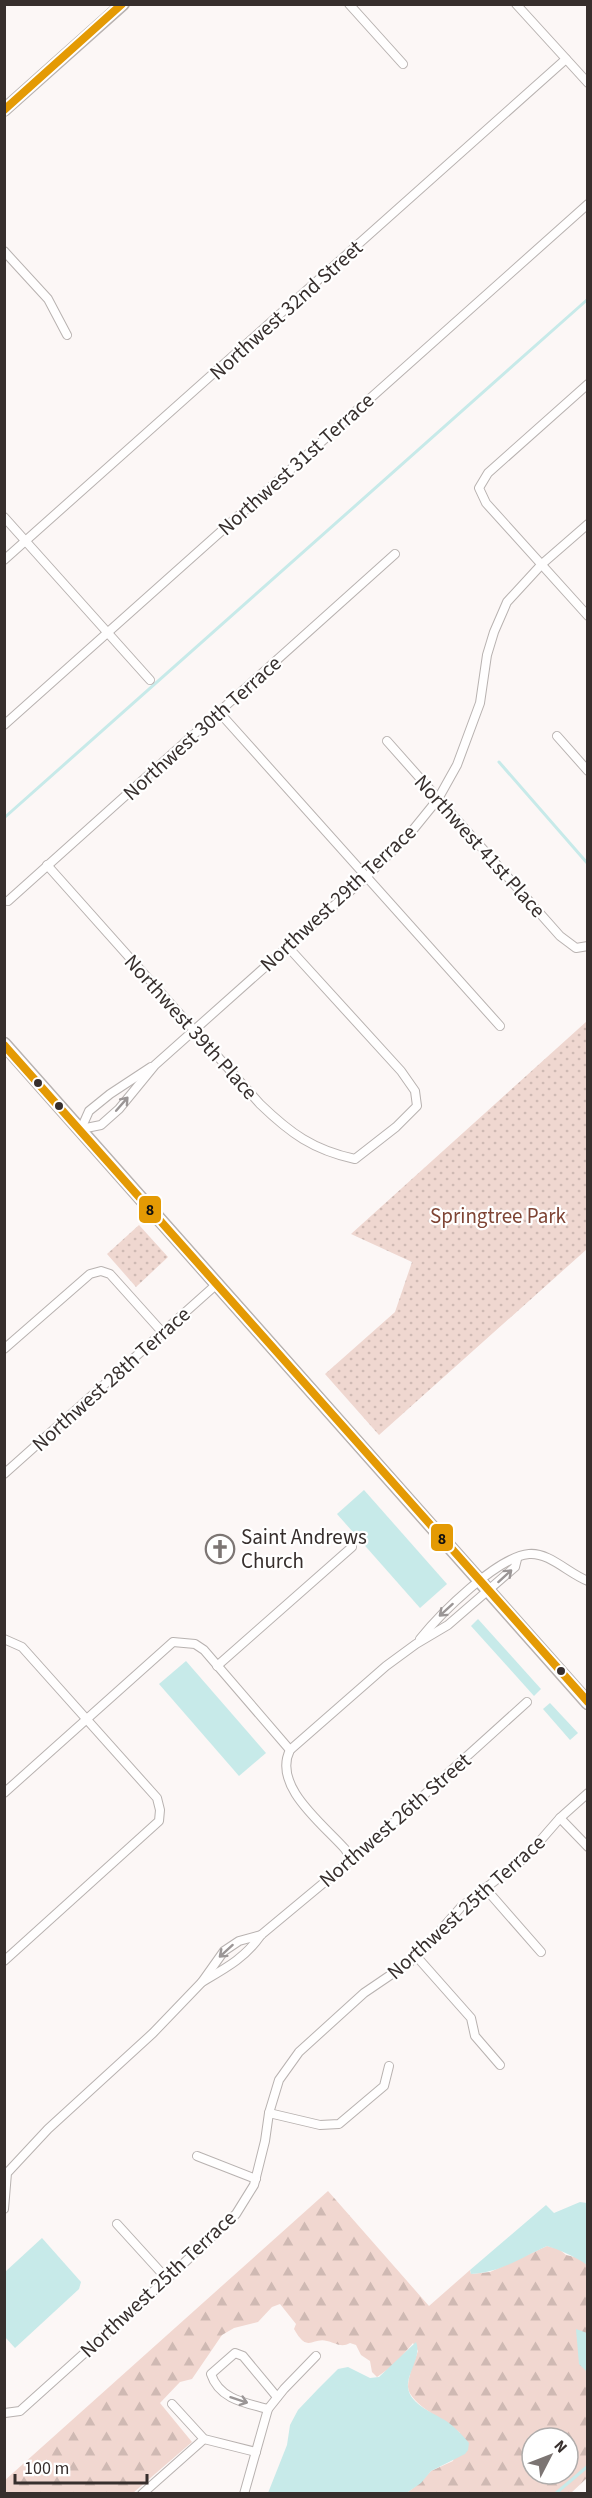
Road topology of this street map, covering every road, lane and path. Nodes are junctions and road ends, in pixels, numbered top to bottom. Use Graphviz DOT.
graph roads {
  1 [pos="123,4"];
  2 [pos="349,4"];
  3 [pos="516,4"];
  4 [pos="566,59"];
  5 [pos="403,64"];
  6 [pos="588,83"];
  7 [pos="4,110"];
  8 [pos="588,204"];
  9 [pos="4,251"];
  10 [pos="67,335"];
  11 [pos="588,384"];
  12 [pos="4,517"];
  13 [pos="588,524"];
  14 [pos="26,542"];
  15 [pos="395,554"];
  16 [pos="4,560"];
  17 [pos="542,564"];
  18 [pos="588,615"];
  19 [pos="107,633"];
  20 [pos="150,680"];
  21 [pos="219,712"];
  22 [pos="4,725"];
  23 [pos="556,736"];
  24 [pos="387,741"];
  25 [pos="588,771"];
  26 [pos="438,799"];
  27 [pos="47,865"];
  28 [pos="366,877"];
  29 [pos="8,901"];
  30 [pos="588,946"];
  31 [pos="288,947"];
  32 [pos="500,1026"];
  33 [pos="194,1030"];
  34 [pos="4,1044"];
  35 [pos="154,1065"];
  36 [pos="81,1130"];
  37 [pos="218,1283"];
  38 [pos="163,1333"];
  39 [pos="4,1349"];
  40 [pos="4,1474"];
  41 [pos="352,1547"];
  42 [pos="588,1581"];
  43 [pos="484,1585"];
  44 [pos="4,1639"];
  45 [pos="416,1644"];
  46 [pos="217,1666"];
  47 [pos="527,1702"];
  48 [pos="588,1703"];
  49 [pos="87,1719"];
  50 [pos="290,1750"];
  51 [pos="4,1793"];
  52 [pos="588,1793"];
  53 [pos="560,1818"];
  54 [pos="588,1847"];
  55 [pos="351,1859"];
  56 [pos="485,1888"];
  57 [pos="261,1935"];
  58 [pos="541,1952"];
  59 [pos="417,1957"];
  60 [pos="4,1961"];
  61 [pos="202,1982"];
  62 [pos="500,2065"];
  63 [pos="389,2066"];
  64 [pos="268,2113"];
  65 [pos="197,2156"];
  66 [pos="256,2179"];
  67 [pos="4,2209"];
  68 [pos="117,2224"];
  69 [pos="167,2279"];
  70 [pos="316,2356"];
  71 [pos="277,2397"];
  72 [pos="172,2404"];
  73 [pos="268,2409"];
  74 [pos="4,2413"];
  75 [pos="204,2439"];
  76 [pos="256,2452"];
  77 [pos="142,2493"];
  78 [pos="244,2493"];
  1 -- 7 [label="main road"];
  2 -- 5 [label="street"];
  3 -- 4 [label="street"];
  4 -- 6 [label="street"];
  4 -- 14 [label="street, Northwest 32nd Street"];
  8 -- 19 [label="street, Northwest 31st Terrace"];
  9 -- 10 [label="street"];
  11 -- 17 [label="street"];
  12 -- 14 [label="street"];
  13 -- 17 [label="street, Northwest 29th Terrace"];
  14 -- 16 [label="street, Northwest 32nd Street"];
  14 -- 19 [label="street"];
  15 -- 21 [label="street, Northwest 30th Terrace"];
  17 -- 18 [label="street"];
  17 -- 26 [label="street, Northwest 29th Terrace"];
  19 -- 20 [label="street"];
  19 -- 22 [label="street, Northwest 31st Terrace"];
  21 -- 27 [label="street, Northwest 30th Terrace"];
  21 -- 28 [label="street"];
  23 -- 25 [label="street"];
  24 -- 26 [label="street, Northwest 41st Place"];
  26 -- 28 [label="street, Northwest 29th Terrace"];
  26 -- 30 [label="street, Northwest 41st Place"];
  27 -- 29 [label="street, Northwest 30th Terrace"];
  27 -- 33 [label="street, Northwest 39th Place"];
  28 -- 31 [label="street, Northwest 29th Terrace"];
  28 -- 32 [label="street"];
  31 -- 33 [label="street, Northwest 29th Terrace"];
  31 -- 33 [label="street, Northwest 39th Place"];
  33 -- 35 [label="street, Northwest 29th Terrace"];
  34 -- 36 [label="main road"];
  35 -- 36 [label="street, Northwest 29th Terrace"];
  36 -- 35 [label="street, Northwest 29th Terrace, one-way"];
  36 -- 37 [label="main road"];
  37 -- 38 [label="street, Northwest 28th Terrace"];
  37 -- 43 [label="main road"];
  38 -- 39 [label="street"];
  38 -- 40 [label="street, Northwest 28th Terrace"];
  41 -- 46 [label="street"];
  42 -- 43 [label="street"];
  43 -- 45 [label="street"];
  43 -- 45 [label="street, one-way"];
  43 -- 48 [label="main road"];
  44 -- 49 [label="street"];
  45 -- 50 [label="street"];
  46 -- 49 [label="street"];
  46 -- 50 [label="street"];
  47 -- 55 [label="street, Northwest 26th Street"];
  49 -- 51 [label="street"];
  49 -- 60 [label="street"];
  50 -- 55 [label="street"];
  52 -- 53 [label="street, Northwest 25th Terrace"];
  53 -- 54 [label="street"];
  53 -- 56 [label="street, Northwest 25th Terrace"];
  55 -- 57 [label="street, Northwest 26th Street"];
  56 -- 58 [label="street"];
  56 -- 59 [label="street, Northwest 25th Terrace"];
  57 -- 61 [label="street, Northwest 26th Street"];
  57 -- 61 [label="street, Northwest 26th Street, one-way"];
  59 -- 62 [label="street"];
  59 -- 64 [label="street, Northwest 25th Terrace"];
  61 -- 67 [label="street, Northwest 26th Street"];
  63 -- 64 [label="street"];
  64 -- 66 [label="street, Northwest 25th Terrace"];
  65 -- 66 [label="street"];
  66 -- 69 [label="street, Northwest 25th Terrace"];
  68 -- 69 [label="street"];
  69 -- 74 [label="street, Northwest 25th Terrace"];
  70 -- 71 [label="street"];
  71 -- 73 [label="street"];
  71 -- 73 [label="street, one-way"];
  72 -- 75 [label="street"];
  73 -- 76 [label="street"];
  75 -- 76 [label="street"];
  75 -- 77 [label="street"];
  76 -- 78 [label="street"];
}
